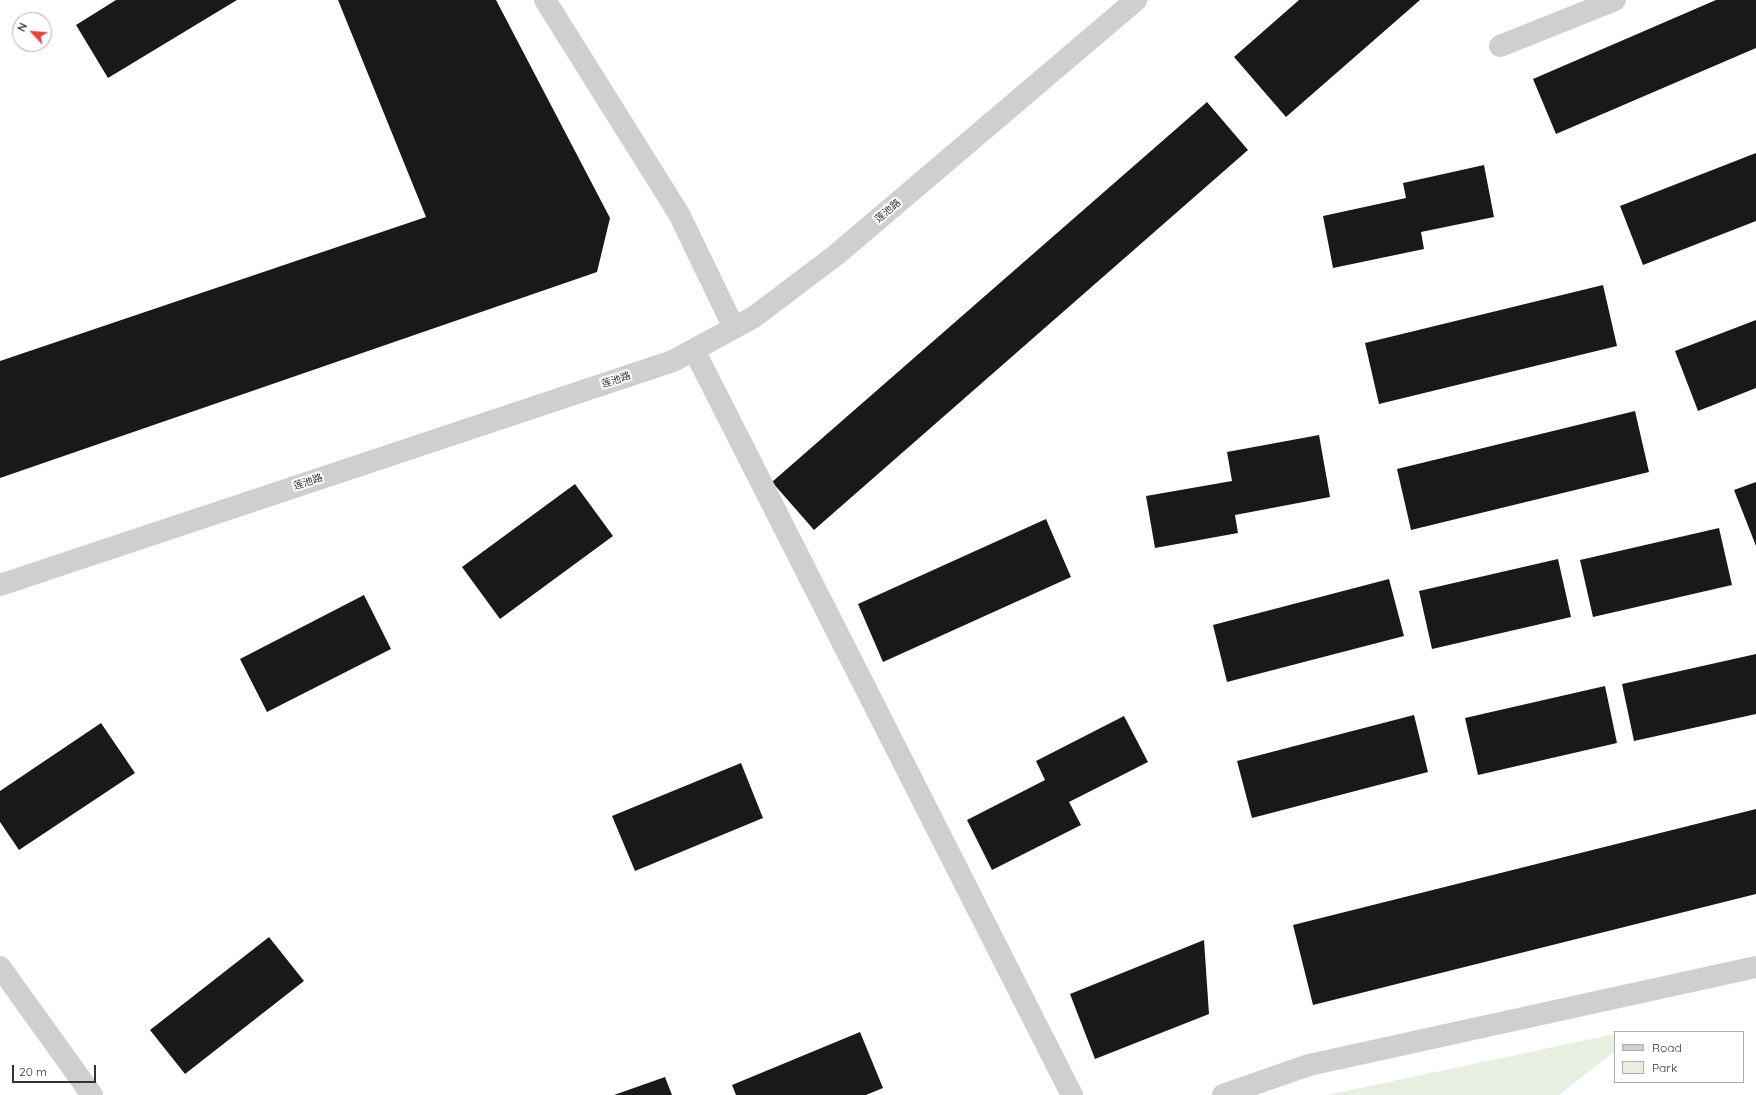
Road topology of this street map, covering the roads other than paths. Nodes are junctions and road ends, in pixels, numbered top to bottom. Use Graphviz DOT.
graph roads {
  1 [pos="545,0"];
  2 [pos="1136,0"];
  3 [pos="1615,0"];
  4 [pos="1500,46"];
  5 [pos="734,328"];
  6 [pos="694,350"];
  7 [pos="0,585"];
  8 [pos="1756,967"];
  9 [pos="0,968"];
  10 [pos="92,1095"];
  11 [pos="1072,1095"];
  12 [pos="1223,1095"];
  1 -- 5 [label="street"];
  2 -- 5 [label="street, 莲池路"];
  3 -- 4 [label="street"];
  5 -- 6 [label="street, 莲池路"];
  6 -- 7 [label="street, 莲池路"];
  6 -- 11 [label="street"];
  8 -- 12 [label="street"];
  9 -- 10 [label="street"];
}
